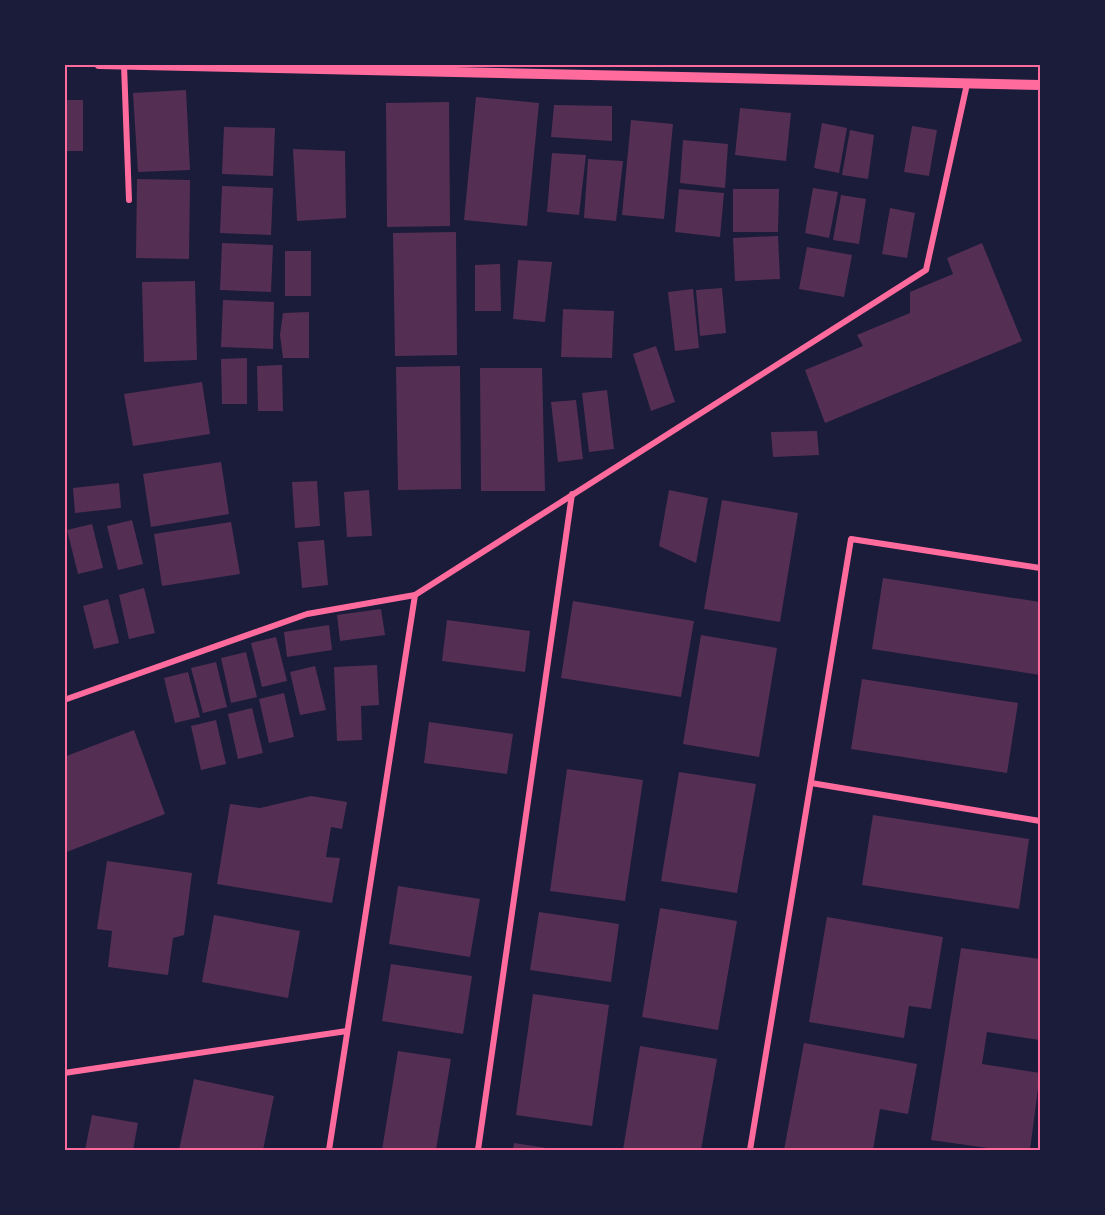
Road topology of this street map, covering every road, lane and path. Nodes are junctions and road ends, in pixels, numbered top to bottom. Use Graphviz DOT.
graph roads {
  1 [pos="99,64"];
  2 [pos="124,65"];
  3 [pos="967,84"];
  4 [pos="1041,85"];
  5 [pos="129,200"];
  6 [pos="572,494"];
  7 [pos="1041,567"];
  8 [pos="414,595"];
  9 [pos="64,700"];
  10 [pos="811,783"];
  11 [pos="1041,821"];
  12 [pos="347,1031"];
  13 [pos="64,1073"];
  14 [pos="329,1150"];
  15 [pos="478,1150"];
  16 [pos="750,1150"];
  1 -- 2 [label="street"];
  2 -- 3 [label="street"];
  2 -- 5 [label="street"];
  3 -- 4 [label="street"];
  3 -- 6 [label="street"];
  6 -- 8 [label="street"];
  6 -- 15 [label="street"];
  7 -- 10 [label="street"];
  8 -- 9 [label="street"];
  8 -- 12 [label="street"];
  10 -- 11 [label="street"];
  10 -- 16 [label="street"];
  12 -- 13 [label="street"];
  12 -- 14 [label="street"];
}
